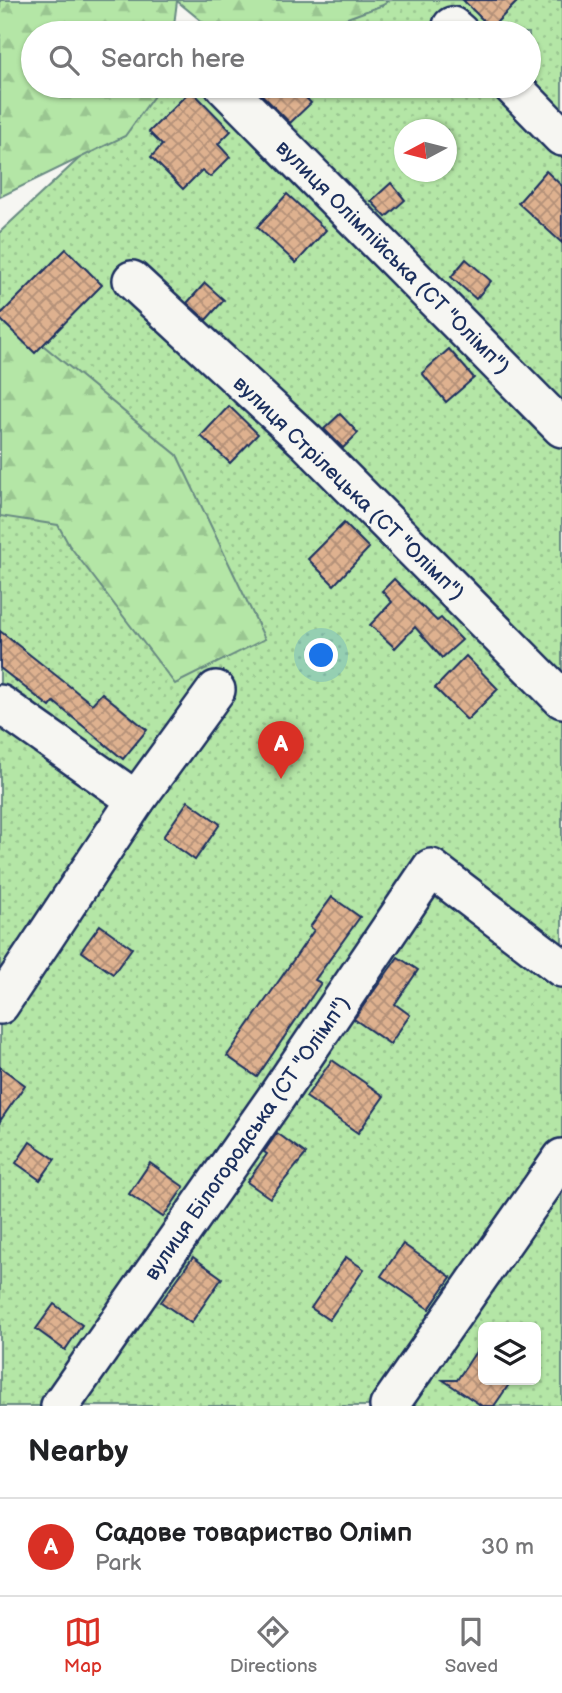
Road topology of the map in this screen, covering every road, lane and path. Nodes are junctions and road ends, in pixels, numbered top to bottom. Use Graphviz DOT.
graph roads {
  1 [pos="236,98"];
  2 [pos="524,98"];
  3 [pos="562,137"];
  4 [pos="132,280"];
  5 [pos="562,428"];
  6 [pos="215,690"];
  7 [pos="562,699"];
  8 [pos="0,704"];
  9 [pos="136,800"];
  10 [pos="562,968"];
  11 [pos="0,1005"];
  12 [pos="562,1158"];
  13 [pos="60,1406"];
  14 [pos="389,1406"];
  1 -- 5 [label="street, вулиця Олімпійська (СТ \"Олімп\")"];
  2 -- 3 [label="street"];
  4 -- 7 [label="street, вулиця Стрілецька (СТ \"Олімп\")"];
  6 -- 9 [label="street"];
  8 -- 9 [label="street"];
  9 -- 11 [label="street"];
  10 -- 13 [label="street, вулиця Білогородська (СТ \"Олімп\")"];
  12 -- 14 [label="street"];
}
